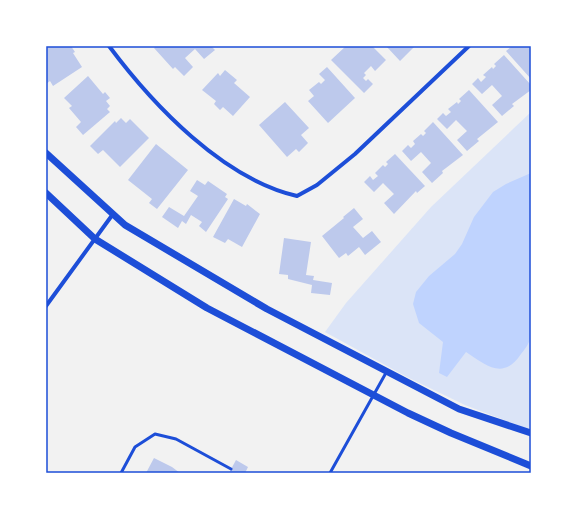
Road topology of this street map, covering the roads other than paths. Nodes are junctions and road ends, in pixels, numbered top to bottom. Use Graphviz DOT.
graph roads {
  1 [pos="109,46"];
  2 [pos="469,46"];
  3 [pos="46,152"];
  4 [pos="46,193"];
  5 [pos="113,214"];
  6 [pos="95,239"];
  7 [pos="46,306"];
  8 [pos="387,371"];
  9 [pos="373,396"];
  10 [pos="531,433"];
  11 [pos="531,466"];
  12 [pos="231,469"];
  13 [pos="121,473"];
  14 [pos="330,473"];
  1 -- 2 [label="street"];
  3 -- 5 [label="street"];
  4 -- 6 [label="street"];
  5 -- 6 [label="street"];
  5 -- 8 [label="street"];
  6 -- 7 [label="street"];
  6 -- 9 [label="street"];
  8 -- 9 [label="lane"];
  8 -- 10 [label="street"];
  9 -- 11 [label="street"];
  9 -- 14 [label="lane"];
  12 -- 13 [label="lane"];
}
